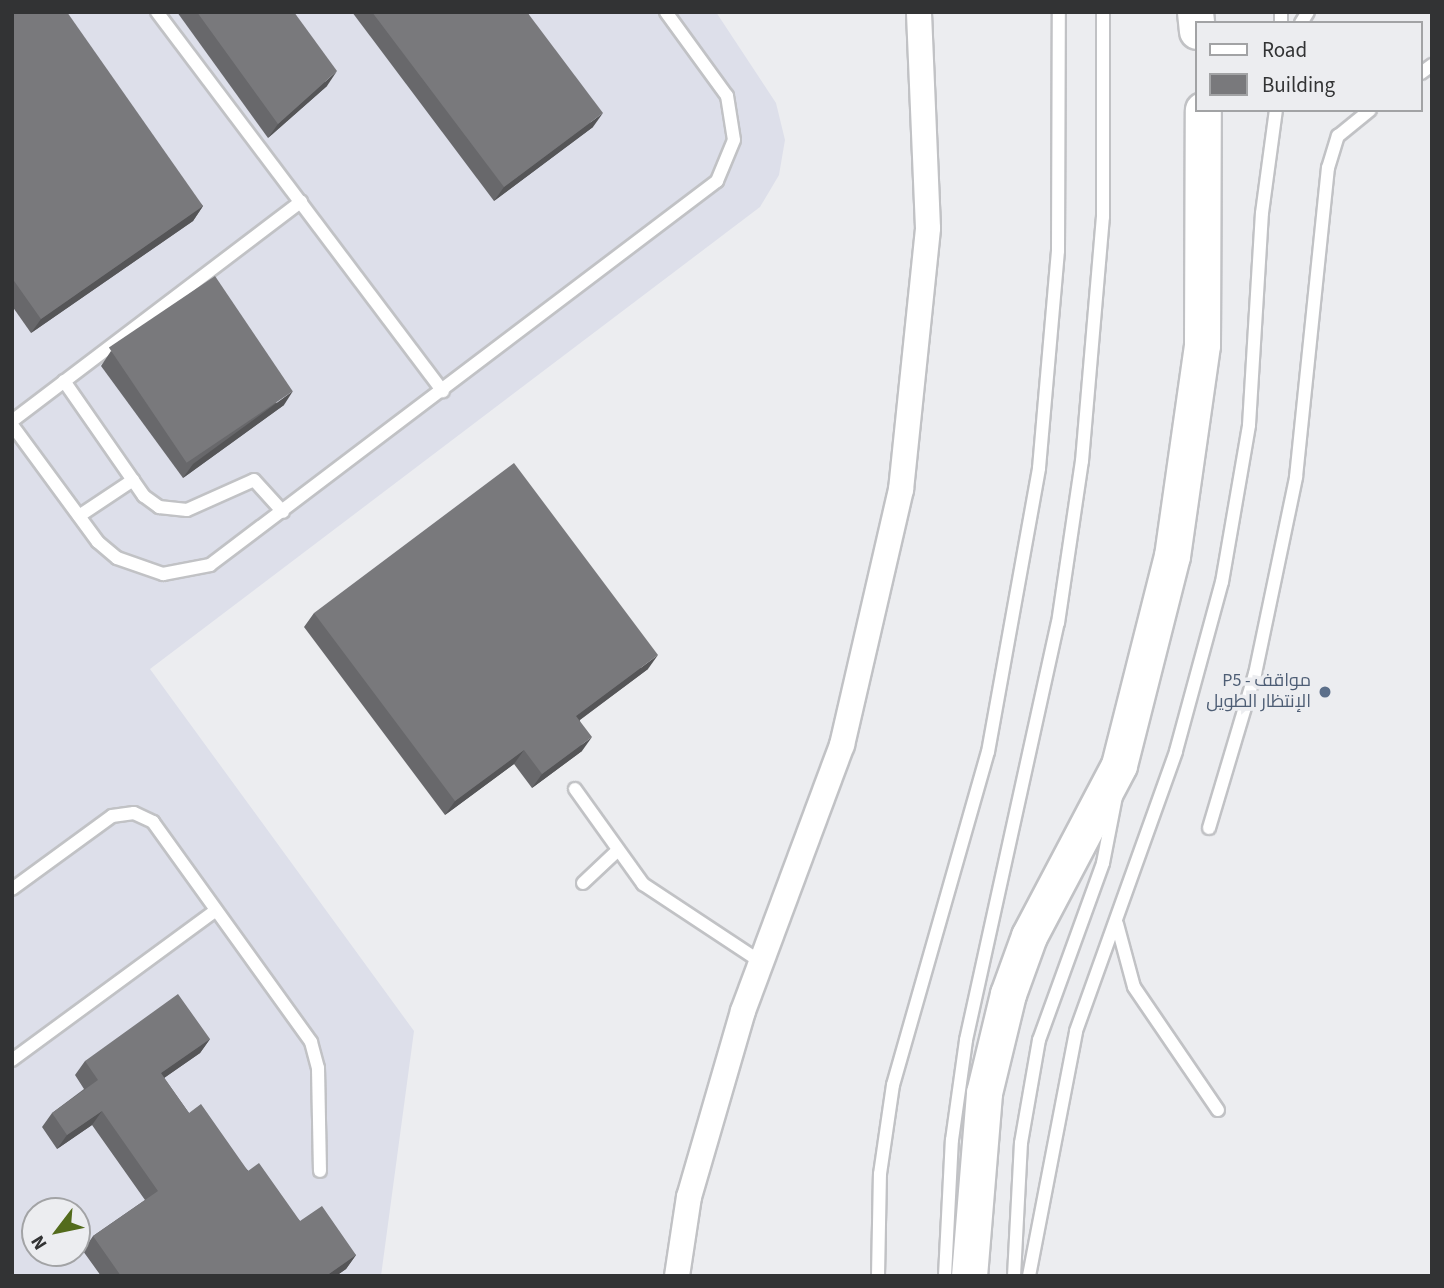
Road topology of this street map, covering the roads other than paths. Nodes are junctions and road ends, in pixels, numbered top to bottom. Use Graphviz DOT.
graph roads {
  1 [pos="157,12"];
  2 [pos="666,12"];
  3 [pos="919,12"];
  4 [pos="1059,12"];
  5 [pos="1103,12"];
  6 [pos="1203,112"];
  7 [pos="1276,112"];
  8 [pos="1368,112"];
  9 [pos="301,202"];
  10 [pos="64,381"];
  11 [pos="443,391"];
  12 [pos="12,423"];
  13 [pos="133,480"];
  14 [pos="283,512"];
  15 [pos="79,516"];
  16 [pos="1119,765"];
  17 [pos="575,789"];
  18 [pos="1209,828"];
  19 [pos="618,850"];
  20 [pos="583,884"];
  21 [pos="12,889"];
  22 [pos="216,910"];
  23 [pos="1117,923"];
  24 [pos="761,962"];
  25 [pos="12,1060"];
  26 [pos="1218,1110"];
  27 [pos="320,1171"];
  28 [pos="677,1276"];
  29 [pos="877,1276"];
  30 [pos="945,1276"];
  31 [pos="969,1276"];
  32 [pos="1013,1276"];
  33 [pos="1028,1276"];
  1 -- 9 [label="lane"];
  2 -- 11 [label="lane"];
  3 -- 24 [label="street"];
  4 -- 29 [label="lane"];
  5 -- 30 [label="lane"];
  6 -- 16 [label="street"];
  7 -- 23 [label="lane"];
  8 -- 18 [label="lane"];
  9 -- 10 [label="lane"];
  9 -- 11 [label="lane"];
  10 -- 12 [label="lane"];
  10 -- 13 [label="lane"];
  11 -- 14 [label="lane"];
  12 -- 15 [label="lane"];
  13 -- 14 [label="lane"];
  13 -- 15 [label="lane"];
  14 -- 15 [label="lane"];
  16 -- 31 [label="street"];
  16 -- 32 [label="lane"];
  17 -- 19 [label="lane"];
  19 -- 20 [label="lane"];
  19 -- 24 [label="lane"];
  21 -- 22 [label="lane"];
  22 -- 25 [label="lane"];
  22 -- 27 [label="lane"];
  23 -- 26 [label="lane"];
  23 -- 33 [label="lane"];
  24 -- 28 [label="street"];
}
